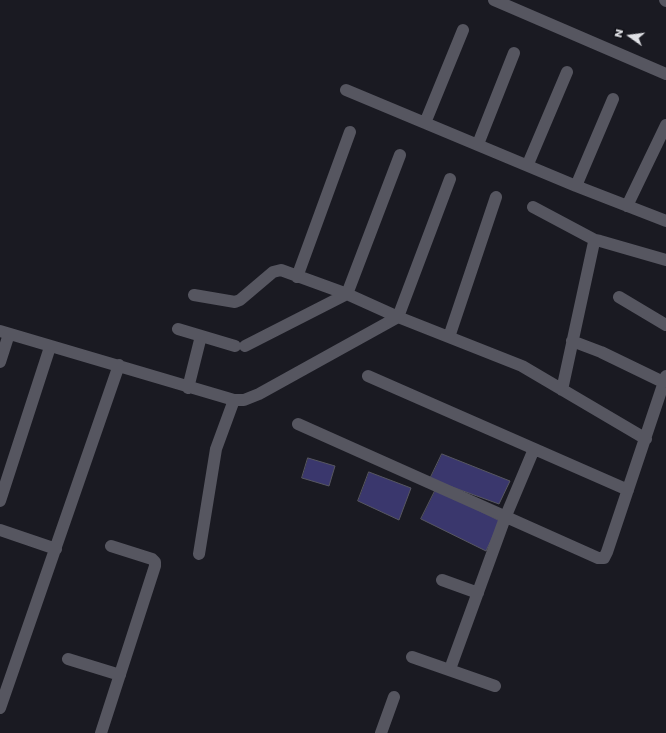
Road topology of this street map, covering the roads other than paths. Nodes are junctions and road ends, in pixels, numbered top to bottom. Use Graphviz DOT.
graph roads {
  1 [pos="494,0"];
  2 [pos="519,5"];
  3 [pos="463,30"];
  4 [pos="514,53"];
  5 [pos="567,72"];
  6 [pos="666,74"];
  7 [pos="346,90"];
  8 [pos="613,99"];
  9 [pos="425,123"];
  10 [pos="666,125"];
  11 [pos="350,132"];
  12 [pos="478,144"];
  13 [pos="400,155"];
  14 [pos="528,164"];
  15 [pos="450,179"];
  16 [pos="576,186"];
  17 [pos="496,197"];
  18 [pos="627,206"];
  19 [pos="533,207"];
  20 [pos="666,221"];
  21 [pos="595,240"];
  22 [pos="666,260"];
  23 [pos="297,277"];
  24 [pos="194,294"];
  25 [pos="347,294"];
  26 [pos="619,297"];
  27 [pos="398,317"];
  28 [pos="666,325"];
  29 [pos="178,329"];
  30 [pos="4,333"];
  31 [pos="201,336"];
  32 [pos="449,337"];
  33 [pos="572,341"];
  34 [pos="50,347"];
  35 [pos="0,362"];
  36 [pos="119,365"];
  37 [pos="368,376"];
  38 [pos="665,379"];
  39 [pos="188,388"];
  40 [pos="562,390"];
  41 [pos="234,400"];
  42 [pos="298,424"];
  43 [pos="646,439"];
  44 [pos="534,449"];
  45 [pos="628,490"];
  46 [pos="0,501"];
  47 [pos="506,518"];
  48 [pos="0,530"];
  49 [pos="111,546"];
  50 [pos="56,549"];
  51 [pos="199,554"];
  52 [pos="442,580"];
  53 [pos="478,593"];
  54 [pos="412,657"];
  55 [pos="68,659"];
  56 [pos="450,669"];
  57 [pos="120,674"];
  58 [pos="495,686"];
  59 [pos="394,697"];
  60 [pos="0,708"];
  61 [pos="101,733"];
  62 [pos="381,733"];
  1 -- 2 [label="street"];
  2 -- 6 [label="street"];
  3 -- 9 [label="street"];
  4 -- 12 [label="street"];
  5 -- 14 [label="street"];
  7 -- 9 [label="street"];
  8 -- 16 [label="street"];
  9 -- 12 [label="street"];
  10 -- 18 [label="street"];
  11 -- 23 [label="street"];
  12 -- 14 [label="street"];
  13 -- 25 [label="street"];
  14 -- 16 [label="street"];
  15 -- 27 [label="street"];
  16 -- 18 [label="street"];
  17 -- 32 [label="street"];
  18 -- 20 [label="street"];
  19 -- 21 [label="street"];
  21 -- 22 [label="street"];
  21 -- 33 [label="street"];
  23 -- 24 [label="street"];
  23 -- 25 [label="street"];
  25 -- 27 [label="street"];
  25 -- 31 [label="street"];
  26 -- 28 [label="street"];
  27 -- 32 [label="street"];
  27 -- 41 [label="street"];
  29 -- 31 [label="street"];
  30 -- 34 [label="street"];
  30 -- 35 [label="street"];
  31 -- 39 [label="street"];
  32 -- 40 [label="street"];
  33 -- 38 [label="street"];
  33 -- 40 [label="street"];
  34 -- 36 [label="street"];
  34 -- 46 [label="street"];
  36 -- 39 [label="street"];
  36 -- 50 [label="street"];
  37 -- 44 [label="street"];
  38 -- 43 [label="street"];
  39 -- 41 [label="street"];
  40 -- 43 [label="street"];
  41 -- 51 [label="street"];
  42 -- 47 [label="street"];
  43 -- 45 [label="street"];
  44 -- 45 [label="street"];
  44 -- 47 [label="street"];
  45 -- 47 [label="street"];
  47 -- 53 [label="street"];
  48 -- 50 [label="street"];
  49 -- 57 [label="street"];
  50 -- 60 [label="street"];
  52 -- 53 [label="street"];
  53 -- 56 [label="street"];
  54 -- 56 [label="street"];
  55 -- 57 [label="street"];
  56 -- 58 [label="street"];
  57 -- 61 [label="street"];
  59 -- 62 [label="street"];
}
